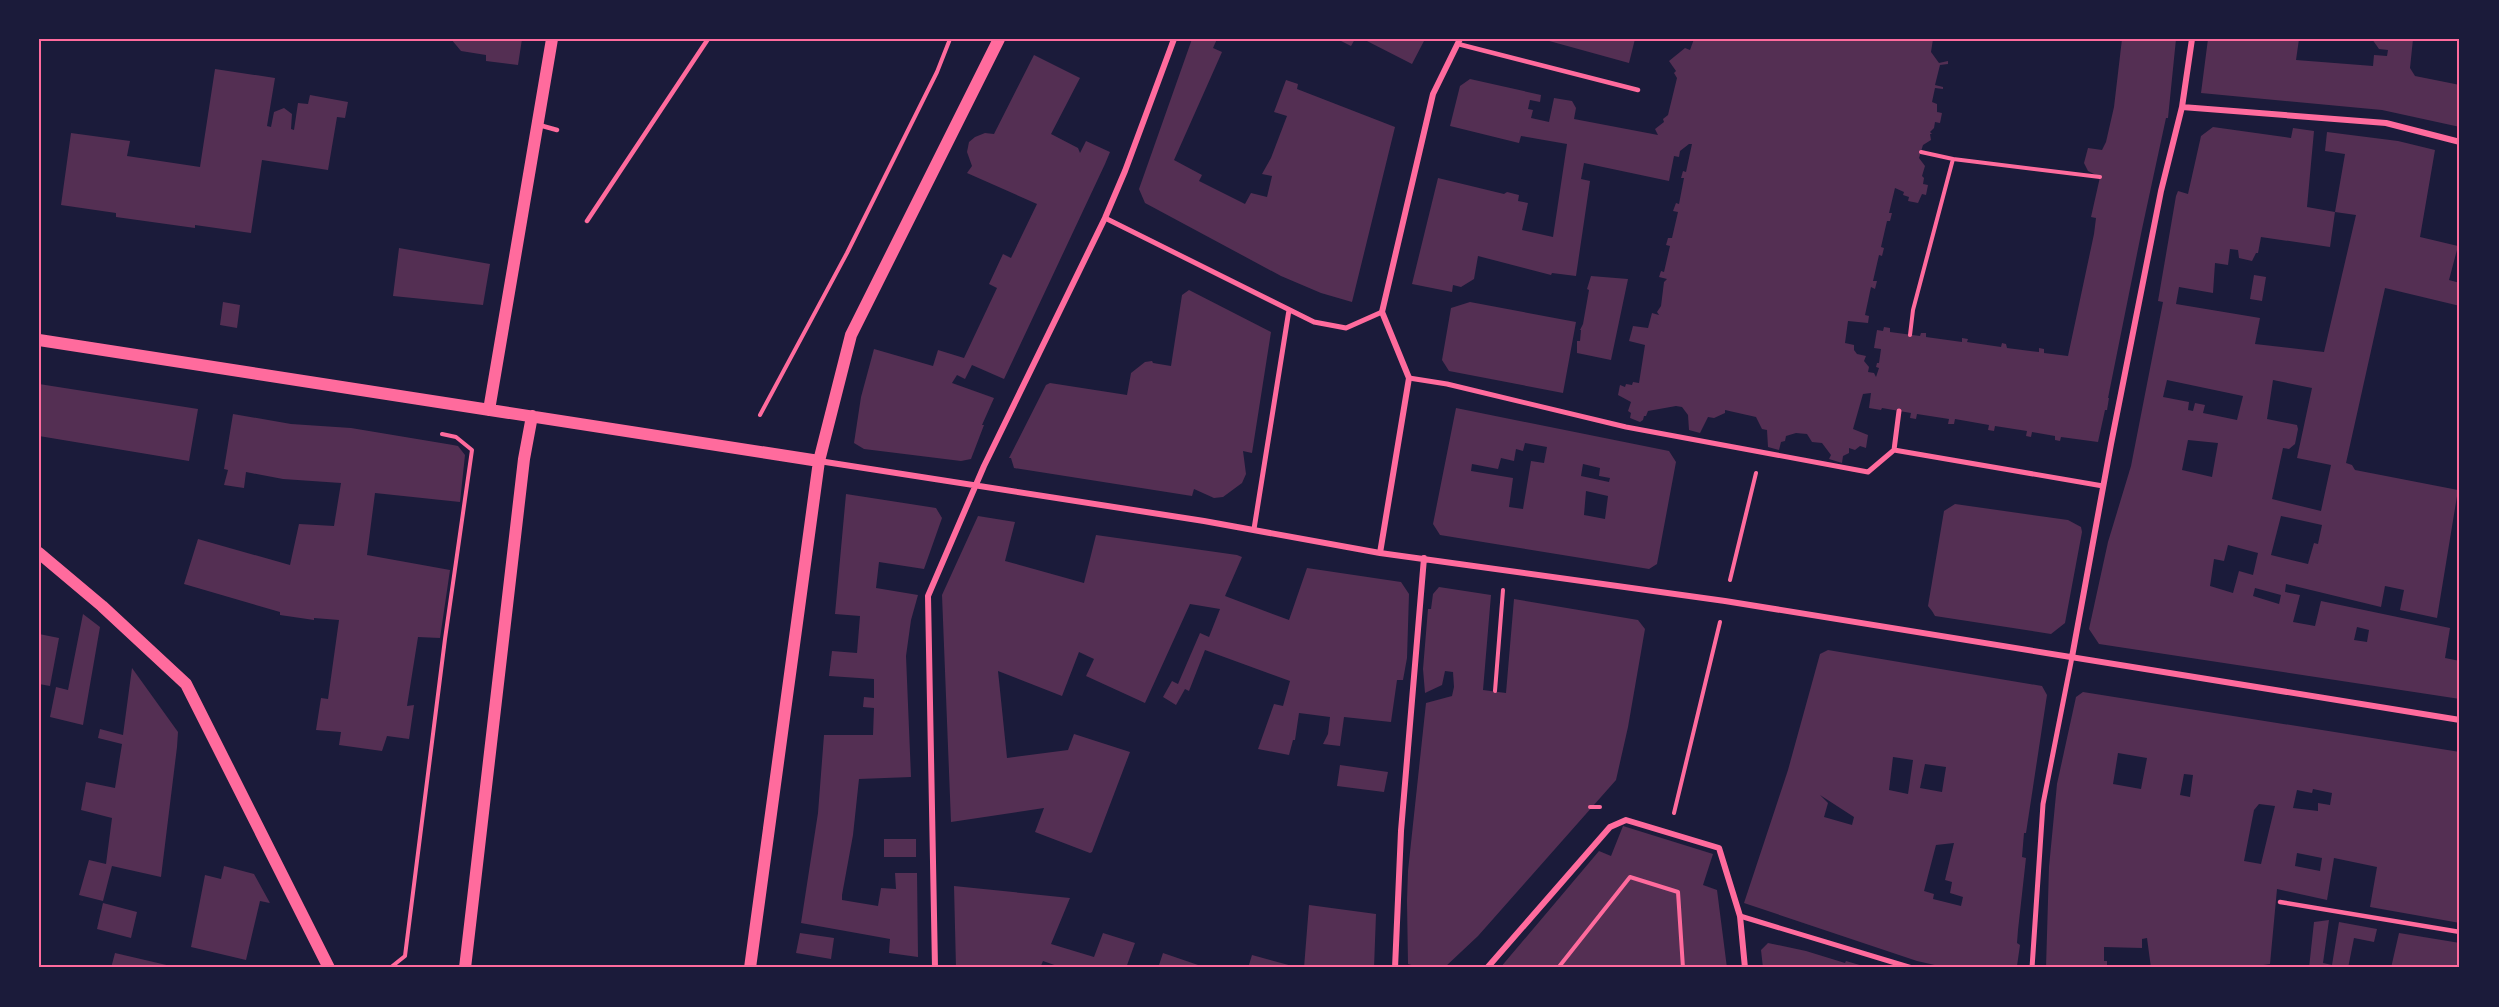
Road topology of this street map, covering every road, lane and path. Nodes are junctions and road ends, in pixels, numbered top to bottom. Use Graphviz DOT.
graph roads {
  1 [pos="552,39"];
  2 [pos="708,39"];
  3 [pos="950,39"];
  4 [pos="999,39"];
  5 [pos="1174,39"];
  6 [pos="2192,39"];
  7 [pos="1459,41"];
  8 [pos="1638,90"];
  9 [pos="2182,108"];
  10 [pos="535,125"];
  11 [pos="557,130"];
  12 [pos="2460,142"];
  13 [pos="1921,152"];
  14 [pos="1953,159"];
  15 [pos="2100,177"];
  16 [pos="1105,218"];
  17 [pos="587,221"];
  18 [pos="1289,310"];
  19 [pos="1382,312"];
  20 [pos="1910,335"];
  21 [pos="39,340"];
  22 [pos="1409,378"];
  23 [pos="489,410"];
  24 [pos="1899,411"];
  25 [pos="760,415"];
  26 [pos="532,416"];
  27 [pos="442,434"];
  28 [pos="1894,450"];
  29 [pos="1761,452"];
  30 [pos="819,461"];
  31 [pos="975,486"];
  32 [pos="2103,486"];
  33 [pos="1254,529"];
  34 [pos="39,553"];
  35 [pos="1380,553"];
  36 [pos="1424,558"];
  37 [pos="1503,586"];
  38 [pos="1725,602"];
  39 [pos="2072,657"];
  40 [pos="1495,692"];
  41 [pos="2460,720"];
  42 [pos="1669,833"];
  43 [pos="2280,902"];
  44 [pos="1740,916"];
  45 [pos="2460,932"];
  46 [pos="329,968"];
  47 [pos="390,968"];
  48 [pos="465,968"];
  49 [pos="750,968"];
  50 [pos="935,968"];
  51 [pos="1395,968"];
  52 [pos="1487,968"];
  53 [pos="1558,968"];
  54 [pos="1683,968"];
  55 [pos="1745,968"];
  56 [pos="1912,968"];
  57 [pos="2032,968"];
  1 -- 10 [label="main road"];
  2 -- 17 [label="lane"];
  3 -- 25 [label="path"];
  4 -- 30 [label="main road"];
  5 -- 16 [label="street"];
  6 -- 9 [label="street"];
  7 -- 8 [label="lane"];
  7 -- 19 [label="street"];
  9 -- 12 [label="street"];
  9 -- 32 [label="street"];
  10 -- 11 [label="lane"];
  10 -- 23 [label="main road"];
  13 -- 14 [label="path"];
  14 -- 15 [label="path"];
  14 -- 20 [label="path"];
  16 -- 18 [label="street"];
  16 -- 31 [label="street"];
  18 -- 19 [label="street"];
  18 -- 33 [label="street"];
  19 -- 22 [label="street"];
  21 -- 23 [label="main road"];
  22 -- 29 [label="street"];
  22 -- 35 [label="street"];
  23 -- 26 [label="main road"];
  24 -- 28 [label="street"];
  26 -- 30 [label="main road"];
  26 -- 48 [label="main road"];
  27 -- 47 [label="path"];
  28 -- 29 [label="street"];
  28 -- 32 [label="street"];
  29 -- 38 [label="path"];
  30 -- 31 [label="street"];
  30 -- 49 [label="main road"];
  31 -- 33 [label="street"];
  31 -- 50 [label="street"];
  32 -- 39 [label="street"];
  33 -- 35 [label="street"];
  34 -- 46 [label="main road"];
  35 -- 36 [label="street"];
  36 -- 38 [label="street"];
  36 -- 51 [label="street"];
  37 -- 40 [label="path"];
  38 -- 39 [label="street"];
  38 -- 42 [label="path"];
  39 -- 41 [label="street"];
  39 -- 57 [label="street"];
  42 -- 44 [label="street"];
  42 -- 52 [label="street"];
  43 -- 45 [label="lane"];
  44 -- 55 [label="street"];
  44 -- 56 [label="street"];
  53 -- 54 [label="path"];
}
